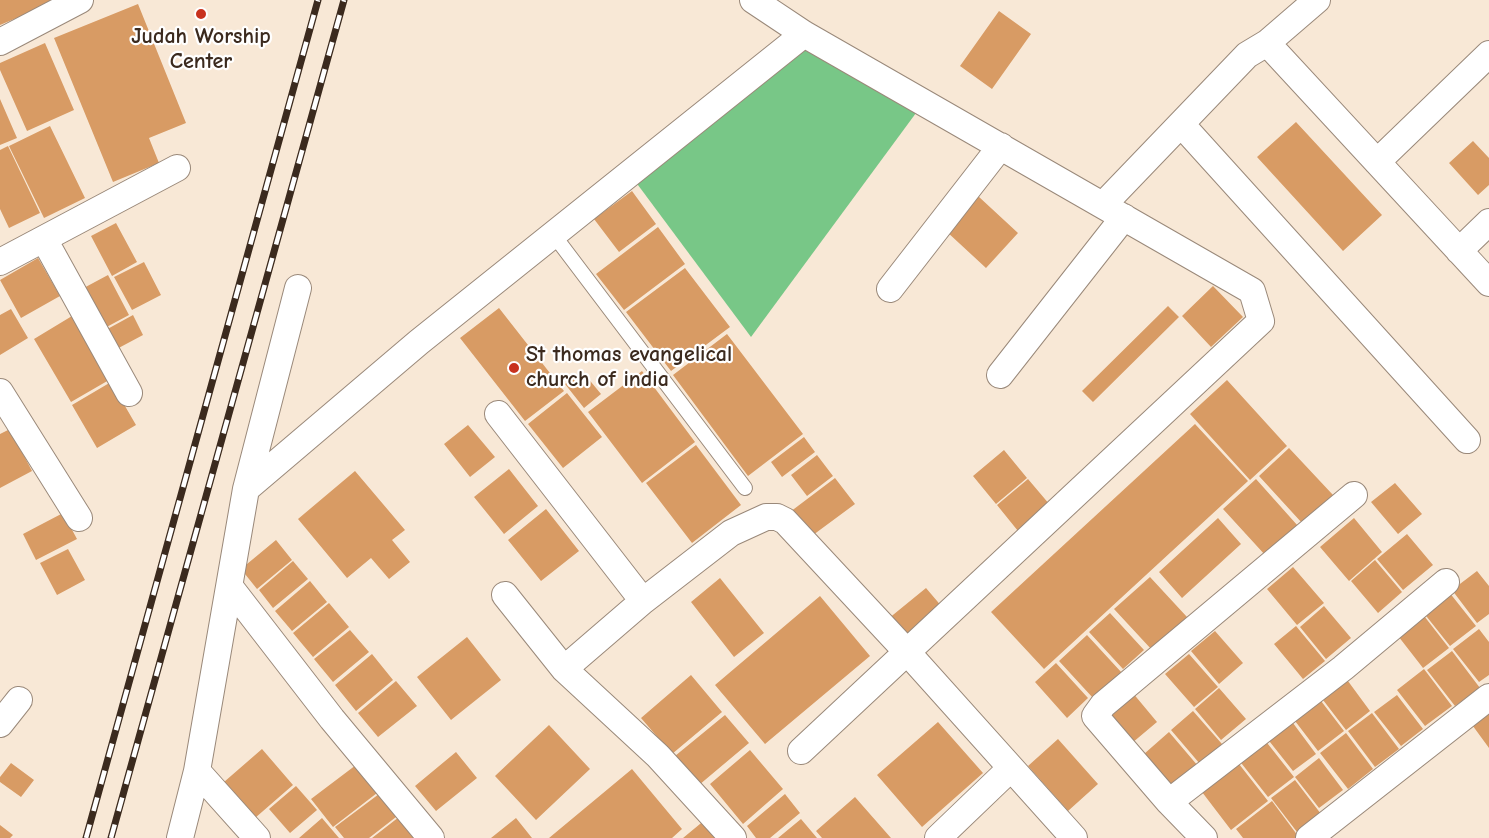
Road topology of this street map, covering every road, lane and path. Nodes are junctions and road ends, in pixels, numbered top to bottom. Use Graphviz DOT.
graph roads {
  1 [pos="80,0"];
  2 [pos="753,0"];
  3 [pos="1317,0"];
  4 [pos="804,34"];
  5 [pos="0,42"];
  6 [pos="1267,44"];
  7 [pos="1489,54"];
  8 [pos="1181,124"];
  9 [pos="1001,146"];
  10 [pos="1377,162"];
  11 [pos="177,168"];
  12 [pos="1113,211"];
  13 [pos="1489,222"];
  14 [pos="553,234"];
  15 [pos="45,241"];
  16 [pos="1459,251"];
  17 [pos="0,262"];
  18 [pos="1489,284"];
  19 [pos="298,288"];
  20 [pos="890,289"];
  21 [pos="1000,375"];
  22 [pos="0,392"];
  23 [pos="129,393"];
  24 [pos="498,414"];
  25 [pos="1467,440"];
  26 [pos="745,488"];
  27 [pos="246,489"];
  28 [pos="1354,495"];
  29 [pos="79,518"];
  30 [pos="1446,582"];
  31 [pos="230,587"];
  32 [pos="505,595"];
  33 [pos="642,601"];
  34 [pos="907,652"];
  35 [pos="564,669"];
  36 [pos="1489,698"];
  37 [pos="19,700"];
  38 [pos="0,724"];
  39 [pos="801,751"];
  40 [pos="1011,768"];
  41 [pos="197,771"];
  42 [pos="1169,802"];
  43 [pos="180,838"];
  44 [pos="258,838"];
  45 [pos="431,838"];
  46 [pos="733,838"];
  47 [pos="938,838"];
  48 [pos="1074,838"];
  49 [pos="1204,838"];
  50 [pos="1309,838"];
  1 -- 5 [label="street"];
  2 -- 4 [label="street"];
  3 -- 6 [label="street"];
  4 -- 9 [label="street"];
  4 -- 14 [label="street"];
  6 -- 8 [label="street"];
  6 -- 10 [label="street"];
  7 -- 10 [label="street"];
  8 -- 12 [label="street"];
  8 -- 25 [label="street"];
  9 -- 12 [label="street"];
  9 -- 20 [label="street"];
  10 -- 16 [label="street"];
  11 -- 15 [label="street"];
  12 -- 21 [label="street"];
  12 -- 34 [label="street"];
  13 -- 16 [label="street"];
  14 -- 26 [label="lane"];
  14 -- 27 [label="street"];
  15 -- 17 [label="street"];
  15 -- 23 [label="street"];
  16 -- 18 [label="street"];
  19 -- 27 [label="street"];
  22 -- 29 [label="street"];
  24 -- 33 [label="street"];
  27 -- 31 [label="street"];
  28 -- 42 [label="street"];
  30 -- 42 [label="street"];
  31 -- 41 [label="street"];
  31 -- 45 [label="street"];
  32 -- 35 [label="street"];
  33 -- 34 [label="street"];
  33 -- 35 [label="street"];
  34 -- 39 [label="street"];
  34 -- 40 [label="street"];
  35 -- 46 [label="street"];
  36 -- 50 [label="street"];
  37 -- 38 [label="street"];
  40 -- 47 [label="street"];
  40 -- 48 [label="street"];
  41 -- 43 [label="street"];
  41 -- 44 [label="street"];
  42 -- 49 [label="street"];
}
